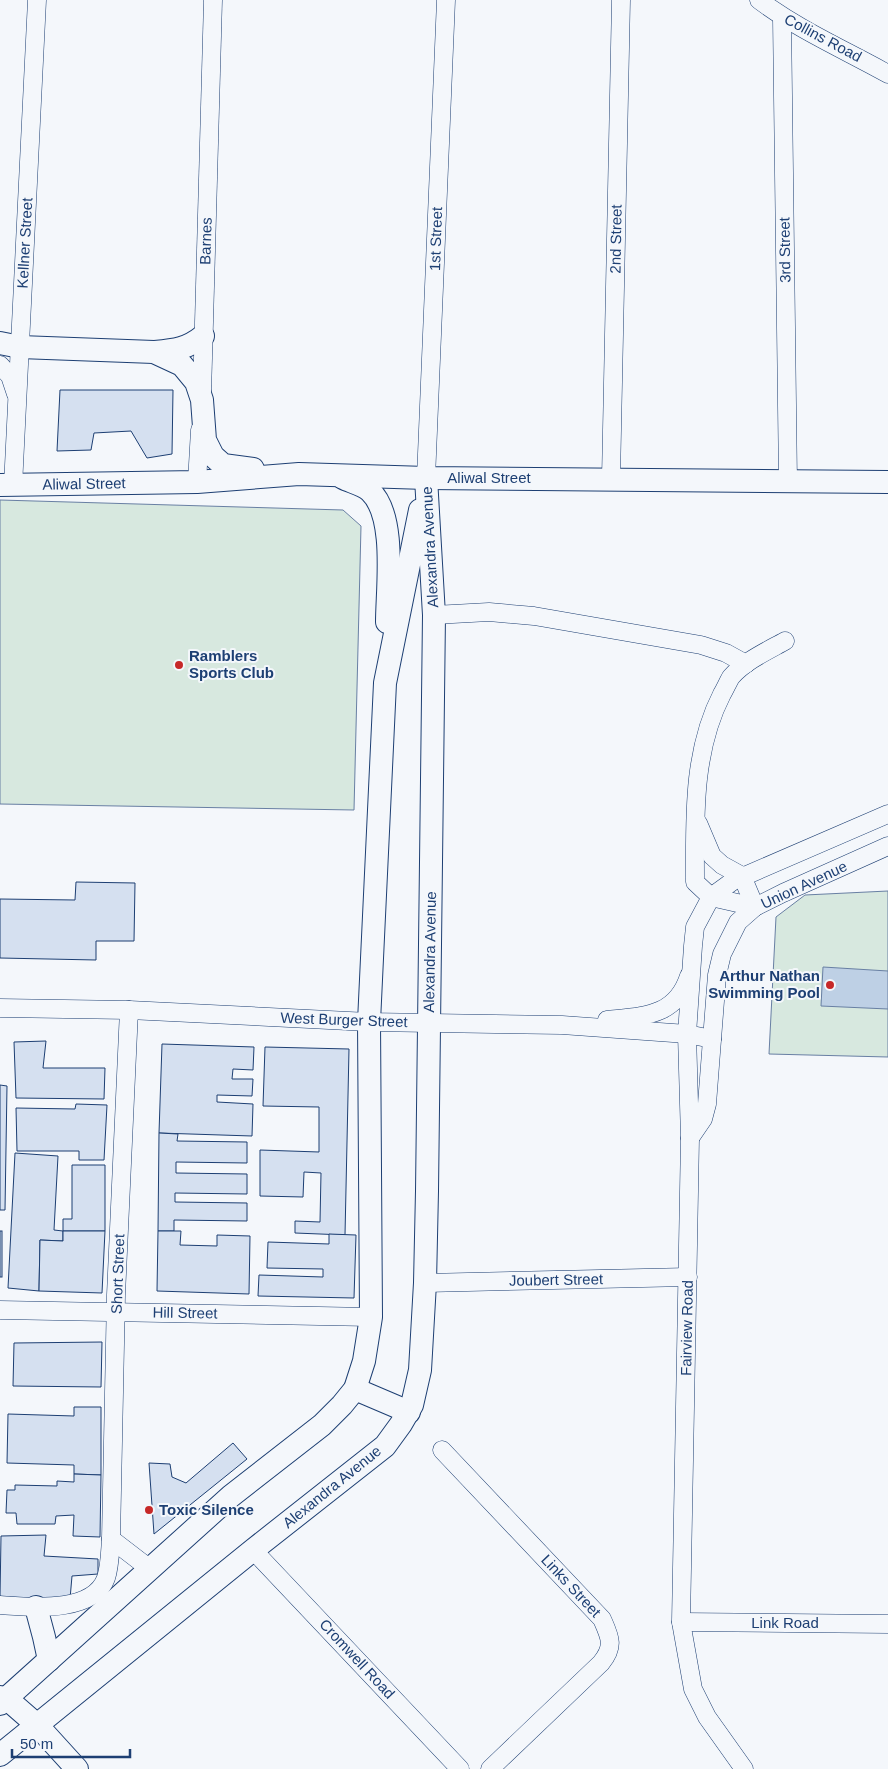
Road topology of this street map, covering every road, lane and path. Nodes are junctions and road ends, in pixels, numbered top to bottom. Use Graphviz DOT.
graph roads {
  1 [pos="37,0"];
  2 [pos="213,0"];
  3 [pos="446,0"];
  4 [pos="621,0"];
  5 [pos="759,0"];
  6 [pos="782,18"];
  7 [pos="888,74"];
  8 [pos="203,336"];
  9 [pos="7,347"];
  10 [pos="154,352"];
  11 [pos="0,365"];
  12 [pos="18,399"];
  13 [pos="202,400"];
  14 [pos="299,474"];
  15 [pos="337,475"];
  16 [pos="426,478"];
  17 [pos="611,478"];
  18 [pos="197,482"];
  19 [pos="788,482"];
  20 [pos="888,482"];
  21 [pos="7,486"];
  22 [pos="434,615"];
  23 [pos="785,641"];
  24 [pos="746,664"];
  25 [pos="385,683"];
  26 [pos="888,814"];
  27 [pos="695,816"];
  28 [pos="888,846"];
  29 [pos="742,876"];
  30 [pos="711,897"];
  31 [pos="755,907"];
  32 [pos="692,965"];
  33 [pos="0,1008"];
  34 [pos="129,1010"];
  35 [pos="369,1022"];
  36 [pos="428,1023"];
  37 [pos="562,1025"];
  38 [pos="687,1034"];
  39 [pos="712,1039"];
  40 [pos="690,1138"];
  41 [pos="688,1277"];
  42 [pos="425,1283"];
  43 [pos="0,1310"];
  44 [pos="116,1312"];
  45 [pos="371,1317"];
  46 [pos="355,1389"];
  47 [pos="408,1412"];
  48 [pos="442,1450"];
  49 [pos="112,1539"];
  50 [pos="254,1550"];
  51 [pos="150,1569"];
  52 [pos="0,1605"];
  53 [pos="36,1607"];
  54 [pos="681,1622"];
  55 [pos="888,1624"];
  56 [pos="48,1660"];
  57 [pos="2,1700"];
  58 [pos="37,1725"];
  59 [pos="0,1755"];
  60 [pos="77,1769"];
  61 [pos="460,1769"];
  62 [pos="490,1769"];
  63 [pos="744,1769"];
  1 -- 9 [label="street, Kellner Street"];
  2 -- 8 [label="street, Barnes"];
  3 -- 16 [label="street, 1st Street"];
  4 -- 17 [label="street, 2nd Street"];
  5 -- 6 [label="street, Collins Road"];
  6 -- 7 [label="street, Collins Road"];
  6 -- 19 [label="street, 3rd Street"];
  8 -- 10 [label="main road"];
  8 -- 13 [label="street, Barnes"];
  9 -- 10 [label="main road"];
  9 -- 12 [label="street, Kellner Street"];
  10 -- 13 [label="main road"];
  11 -- 12 [label="street"];
  12 -- 21 [label="street, Kellner Street"];
  13 -- 14 [label="main road"];
  13 -- 18 [label="street, Barnes"];
  14 -- 15 [label="main road, Aliwal Street"];
  14 -- 18 [label="main road, Aliwal Street"];
  15 -- 16 [label="main road, Aliwal Street"];
  15 -- 25 [label="main road"];
  16 -- 17 [label="main road, Aliwal Street"];
  16 -- 22 [label="main road, Alexandra Avenue"];
  16 -- 25 [label="main road, Alexandra Avenue"];
  17 -- 19 [label="main road, Aliwal Street"];
  18 -- 21 [label="main road, Aliwal Street"];
  19 -- 20 [label="main road, Aliwal Street"];
  22 -- 24 [label="street"];
  22 -- 36 [label="main road, Alexandra Avenue"];
  23 -- 24 [label="street"];
  24 -- 27 [label="street"];
  25 -- 35 [label="main road, Alexandra Avenue"];
  26 -- 29 [label="street, Union Avenue"];
  27 -- 29 [label="street"];
  27 -- 30 [label="street"];
  28 -- 31 [label="street, Union Avenue"];
  29 -- 30 [label="street, Union Avenue"];
  29 -- 31 [label="street"];
  30 -- 31 [label="street"];
  30 -- 32 [label="street, Union Avenue"];
  31 -- 39 [label="street, Union Avenue"];
  32 -- 37 [label="street"];
  32 -- 38 [label="street, Union Avenue"];
  33 -- 34 [label="street, West Burger Street"];
  34 -- 35 [label="street, West Burger Street"];
  34 -- 44 [label="street, Short Street"];
  35 -- 36 [label="street, West Burger Street"];
  35 -- 45 [label="main road, Alexandra Avenue"];
  36 -- 37 [label="street, West Burger Street"];
  36 -- 42 [label="main road, Alexandra Avenue"];
  37 -- 38 [label="street, West Burger Street"];
  38 -- 39 [label="street, West Burger Street"];
  38 -- 40 [label="street, Fairview Road"];
  39 -- 40 [label="street, Union Avenue"];
  40 -- 41 [label="street, Fairview Road"];
  41 -- 42 [label="street, Joubert Street"];
  41 -- 54 [label="street, Fairview Road"];
  42 -- 47 [label="main road, Alexandra Avenue"];
  43 -- 44 [label="street, Hill Street"];
  44 -- 45 [label="street, Hill Street"];
  44 -- 49 [label="street, Short Street"];
  45 -- 46 [label="main road, Alexandra Avenue"];
  46 -- 47 [label="main road"];
  46 -- 51 [label="main road, Alexandra Avenue"];
  47 -- 50 [label="main road, Alexandra Avenue"];
  48 -- 62 [label="street, Links Street"];
  49 -- 51 [label="street"];
  49 -- 53 [label="street, Short Street"];
  50 -- 58 [label="main road, Alexandra Avenue"];
  50 -- 61 [label="street, Cromwell Road"];
  51 -- 56 [label="main road, Alexandra Avenue"];
  52 -- 53 [label="street"];
  53 -- 56 [label="main road"];
  54 -- 55 [label="street, Link Road"];
  54 -- 63 [label="street, Fairview Road"];
  56 -- 57 [label="main road, Alexandra Avenue"];
  57 -- 58 [label="main road"];
  58 -- 59 [label="main road, Alexandra Avenue"];
  58 -- 60 [label="main road"];
}
